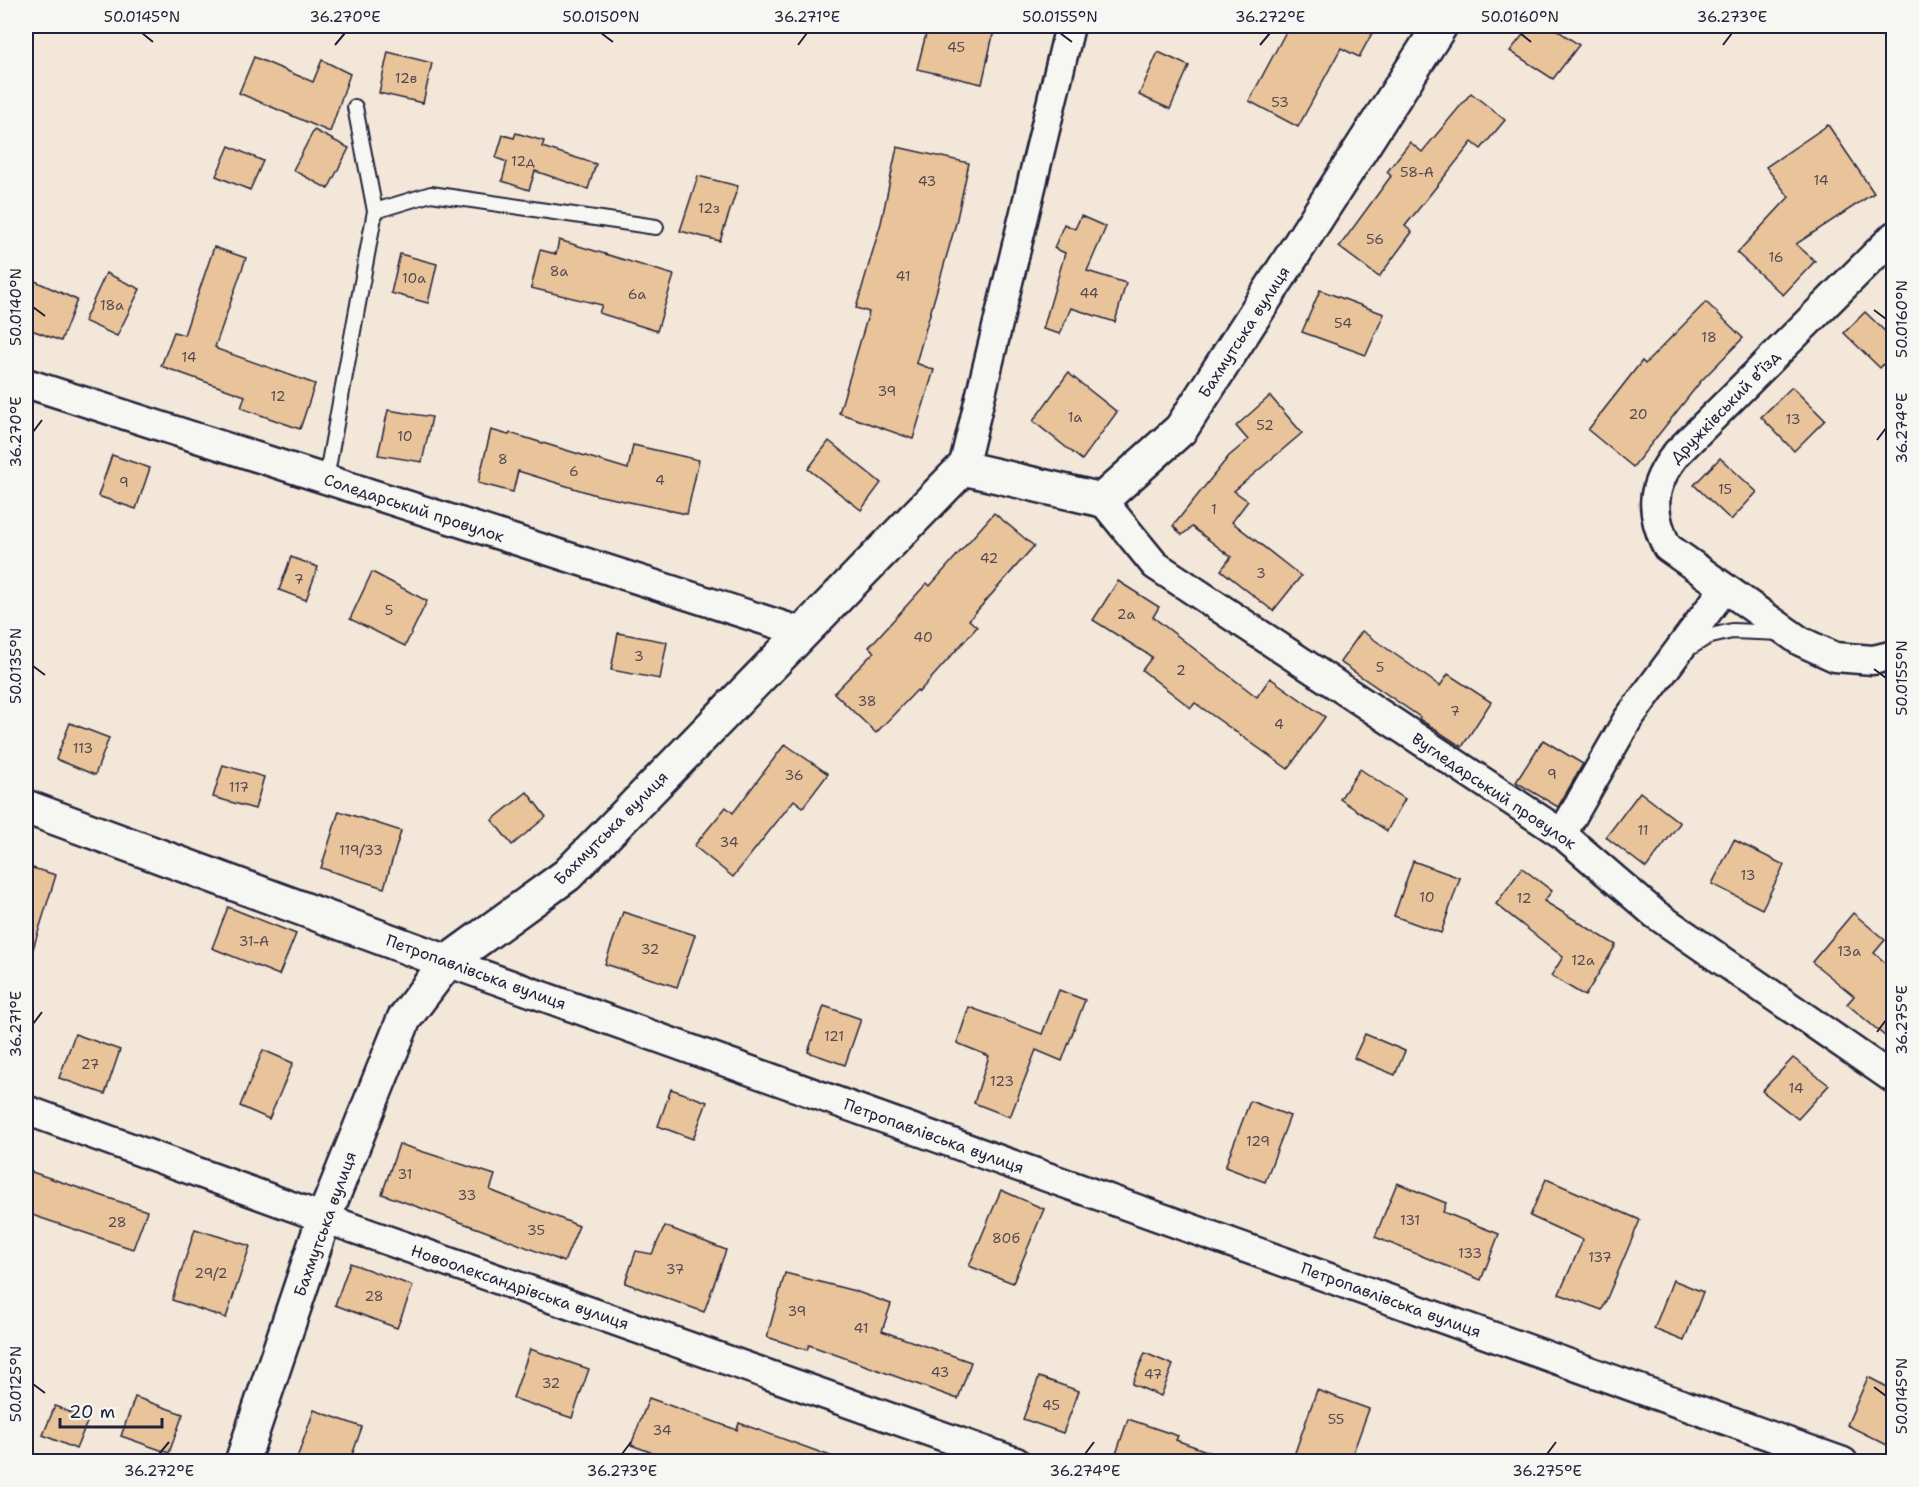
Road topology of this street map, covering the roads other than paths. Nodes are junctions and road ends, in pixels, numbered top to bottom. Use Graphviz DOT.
graph roads {
  1 [pos="1070,26"];
  2 [pos="1440,26"];
  3 [pos="355,107"];
  4 [pos="375,210"];
  5 [pos="656,227"];
  6 [pos="1893,236"];
  7 [pos="26,383"];
  8 [pos="963,468"];
  9 [pos="326,479"];
  10 [pos="1102,500"];
  11 [pos="1724,589"];
  12 [pos="802,632"];
  13 [pos="1789,634"];
  14 [pos="1893,655"];
  15 [pos="1674,657"];
  16 [pos="26,807"];
  17 [pos="1562,834"];
  18 [pos="447,962"];
  19 [pos="1893,1079"];
  20 [pos="26,1110"];
  21 [pos="324,1218"];
  22 [pos="242,1461"];
  23 [pos="1016,1461"];
  24 [pos="1842,1461"];
  1 -- 8 [label="street"];
  2 -- 10 [label="street, Бахмутська вулиця"];
  3 -- 4 [label="lane"];
  4 -- 5 [label="lane"];
  4 -- 9 [label="lane"];
  6 -- 11 [label="street, Дружківський в’їзд"];
  7 -- 9 [label="street, Соледарський провулок"];
  8 -- 10 [label="street"];
  8 -- 12 [label="street, Бахмутська вулиця"];
  9 -- 12 [label="street, Соледарський провулок"];
  10 -- 17 [label="street, Вугледарський провулок"];
  11 -- 13 [label="street, Дружківський в’їзд"];
  11 -- 15 [label="street"];
  12 -- 18 [label="street, Бахмутська вулиця"];
  13 -- 14 [label="street, Дружківський в’їзд"];
  13 -- 15 [label="lane"];
  15 -- 17 [label="street"];
  16 -- 18 [label="street, Петропавлівська вулиця"];
  17 -- 19 [label="street, Вугледарський провулок"];
  18 -- 21 [label="street, Бахмутська вулиця"];
  18 -- 24 [label="street, Петропавлівська вулиця"];
  20 -- 21 [label="street, Новоолександрівська вулиця"];
  21 -- 22 [label="street, Бахмутська вулиця"];
  21 -- 23 [label="street, Новоолександрівська вулиця"];
}
